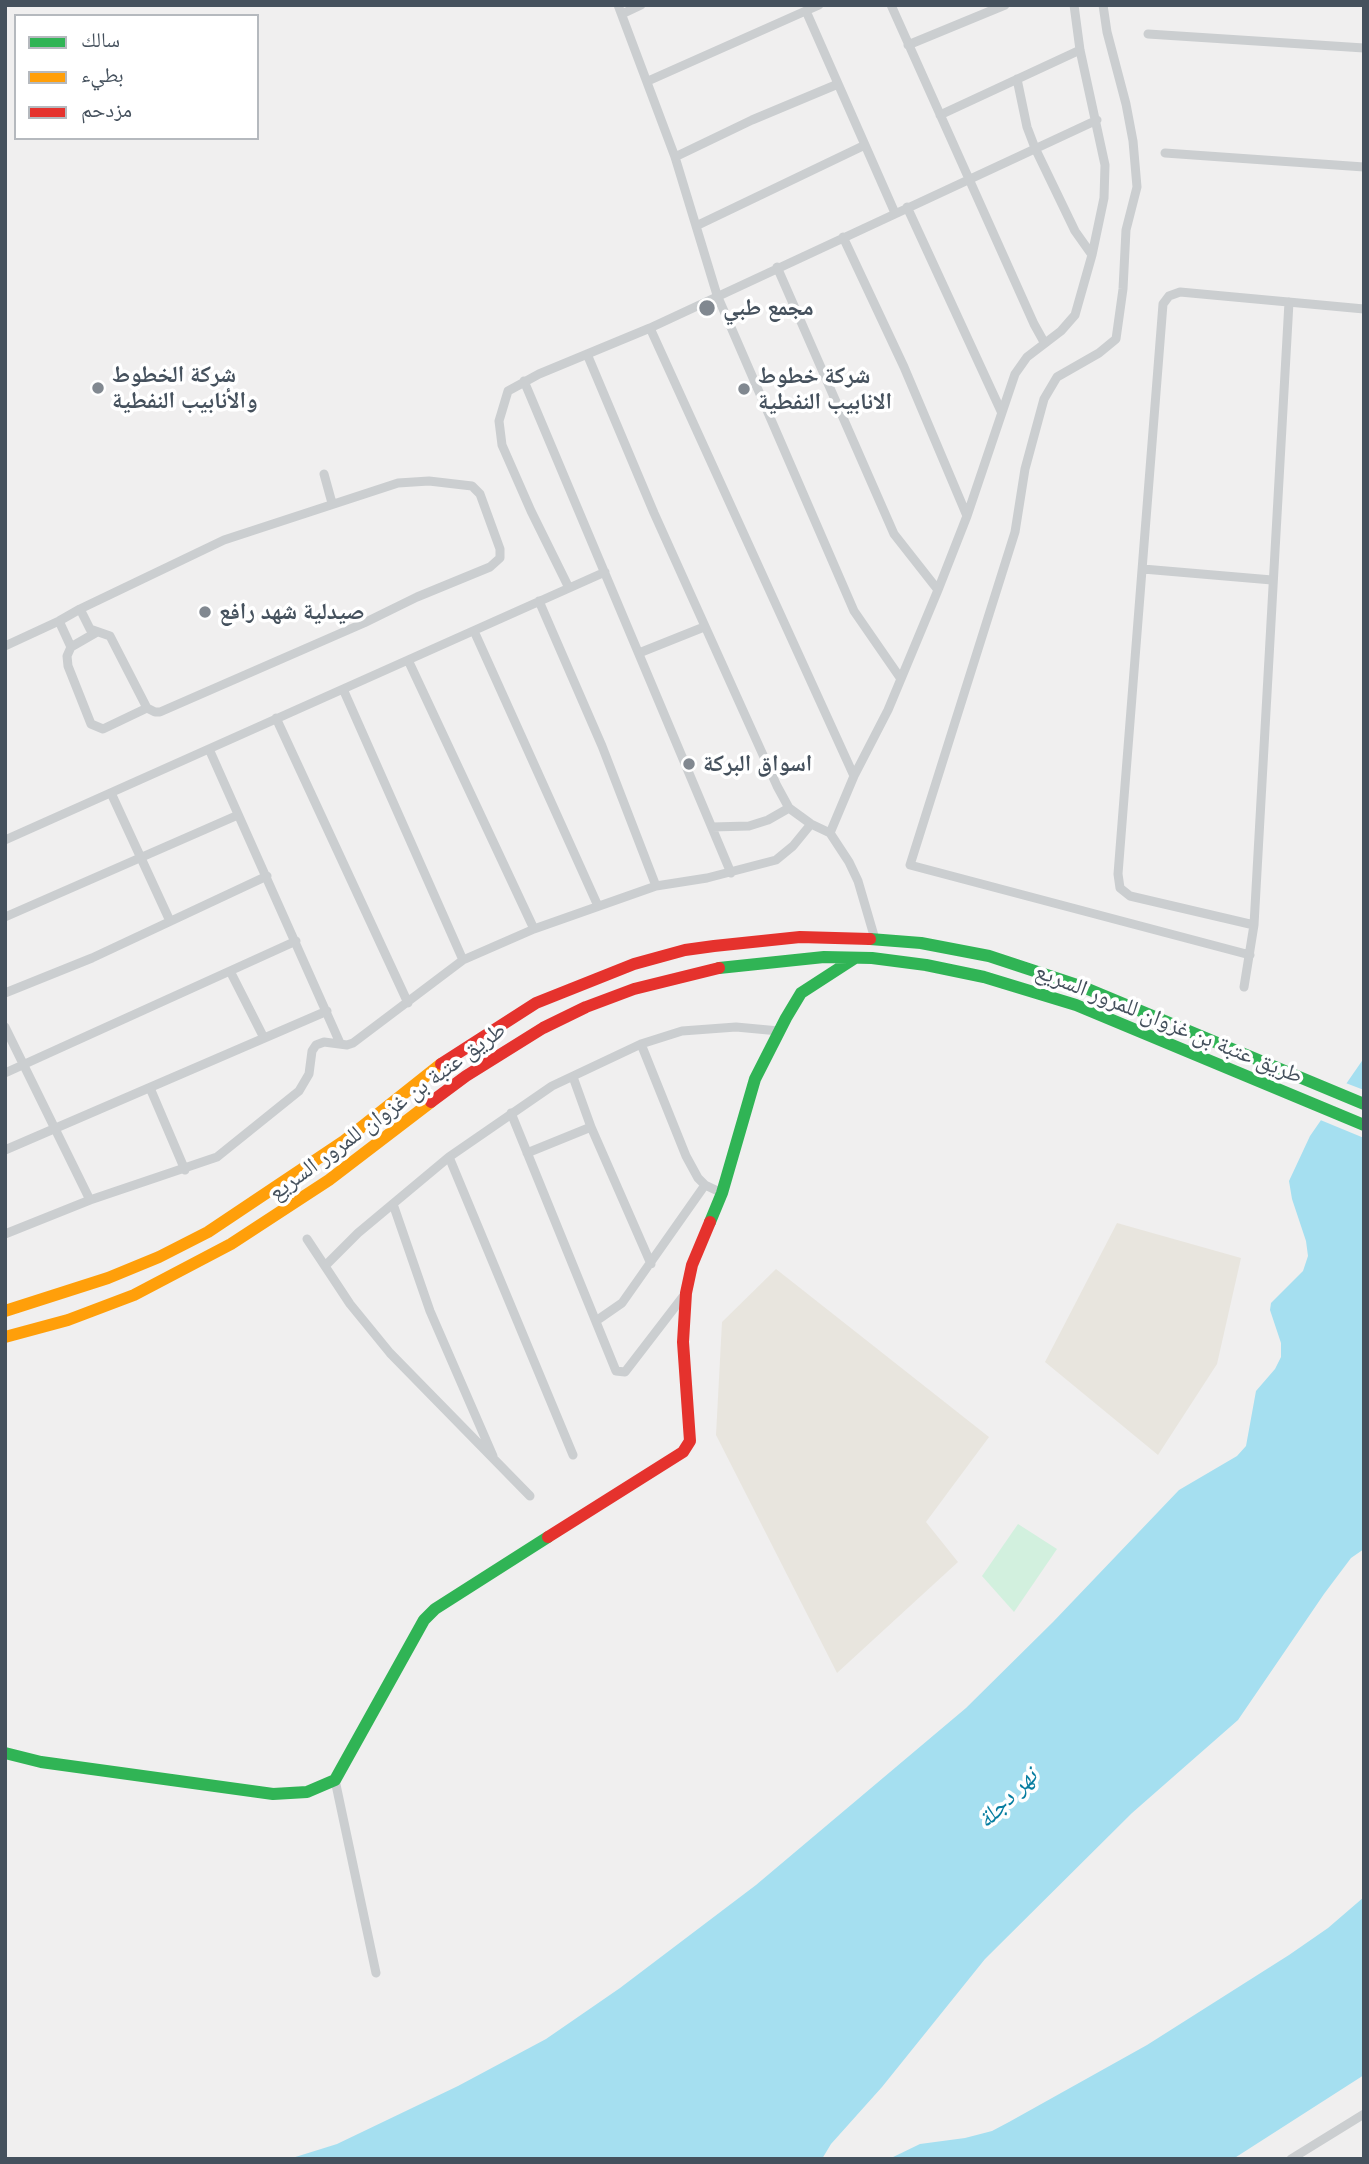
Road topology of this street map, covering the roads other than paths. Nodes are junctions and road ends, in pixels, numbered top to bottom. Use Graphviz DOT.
graph roads {
  1 [pos="641,5"];
  2 [pos="819,5"];
  3 [pos="891,5"];
  4 [pos="1005,5"];
  5 [pos="1074,5"];
  6 [pos="1103,5"];
  7 [pos="620,10"];
  8 [pos="806,11"];
  9 [pos="1148,34"];
  10 [pos="908,45"];
  11 [pos="1364,48"];
  12 [pos="1080,50"];
  13 [pos="1017,79"];
  14 [pos="648,81"];
  15 [pos="838,84"];
  16 [pos="940,115"];
  17 [pos="1097,120"];
  18 [pos="865,145"];
  19 [pos="1035,148"];
  20 [pos="1165,153"];
  21 [pos="675,157"];
  22 [pos="1364,167"];
  23 [pos="968,179"];
  24 [pos="907,207"];
  25 [pos="895,213"];
  26 [pos="696,226"];
  27 [pos="843,237"];
  28 [pos="1092,255"];
  29 [pos="777,267"];
  30 [pos="717,295"];
  31 [pos="1289,302"];
  32 [pos="1364,309"];
  33 [pos="650,328"];
  34 [pos="1044,342"];
  35 [pos="587,354"];
  36 [pos="524,381"];
  37 [pos="1001,411"];
  38 [pos="324,474"];
  39 [pos="332,503"];
  40 [pos="967,516"];
  41 [pos="1143,569"];
  42 [pos="605,572"];
  43 [pos="1272,580"];
  44 [pos="569,589"];
  45 [pos="938,590"];
  46 [pos="540,601"];
  47 [pos="80,609"];
  48 [pos="59,621"];
  49 [pos="704,627"];
  50 [pos="474,631"];
  51 [pos="97,632"];
  52 [pos="5,646"];
  53 [pos="71,646"];
  54 [pos="639,653"];
  55 [pos="408,660"];
  56 [pos="901,679"];
  57 [pos="343,689"];
  58 [pos="147,708"];
  59 [pos="276,719"];
  60 [pos="209,749"];
  61 [pos="854,776"];
  62 [pos="111,793"];
  63 [pos="789,808"];
  64 [pos="238,815"];
  65 [pos="811,824"];
  66 [pos="712,827"];
  67 [pos="830,833"];
  68 [pos="5,840"];
  69 [pos="140,859"];
  70 [pos="731,873"];
  71 [pos="267,876"];
  72 [pos="656,886"];
  73 [pos="598,906"];
  74 [pos="5,917"];
  75 [pos="170,921"];
  76 [pos="1254,925"];
  77 [pos="534,929"];
  78 [pos="875,939"];
  79 [pos="296,941"];
  80 [pos="1250,956"];
  81 [pos="855,958"];
  82 [pos="463,960"];
  83 [pos="230,971"];
  84 [pos="1244,987"];
  85 [pos="5,993"];
  86 [pos="408,1003"];
  87 [pos="327,1011"];
  88 [pos="5,1027"];
  89 [pos="779,1031"];
  90 [pos="264,1038"];
  91 [pos="340,1043"];
  92 [pos="641,1044"];
  93 [pos="24,1065"];
  94 [pos="5,1073"];
  95 [pos="573,1077"];
  96 [pos="150,1088"];
  97 [pos="1364,1104"];
  98 [pos="511,1113"];
  99 [pos="1364,1125"];
  100 [pos="591,1127"];
  101 [pos="55,1129"];
  102 [pos="5,1150"];
  103 [pos="527,1153"];
  104 [pos="449,1157"];
  105 [pos="185,1170"];
  106 [pos="705,1185"];
  107 [pos="722,1193"];
  108 [pos="90,1200"];
  109 [pos="393,1204"];
  110 [pos="5,1234"];
  111 [pos="307,1239"];
  112 [pos="651,1264"];
  113 [pos="326,1265"];
  114 [pos="686,1293"];
  115 [pos="5,1311"];
  116 [pos="596,1321"];
  117 [pos="5,1337"];
  118 [pos="573,1454"];
  119 [pos="496,1463"];
  120 [pos="530,1496"];
  121 [pos="5,1753"];
  122 [pos="335,1780"];
  123 [pos="376,1973"];
  124 [pos="1364,2114"];
  125 [pos="1291,2159"];
  1 -- 7 [label="street"];
  2 -- 8 [label="street"];
  3 -- 10 [label="street"];
  4 -- 10 [label="street"];
  5 -- 12 [label="street"];
  6 -- 80 [label="street"];
  7 -- 14 [label="street"];
  8 -- 14 [label="street"];
  8 -- 15 [label="street"];
  9 -- 11 [label="street"];
  10 -- 16 [label="street"];
  12 -- 13 [label="street"];
  12 -- 17 [label="street"];
  13 -- 16 [label="street"];
  13 -- 19 [label="street"];
  14 -- 21 [label="street"];
  15 -- 18 [label="street"];
  15 -- 21 [label="street"];
  16 -- 23 [label="street"];
  17 -- 19 [label="street"];
  17 -- 28 [label="street"];
  18 -- 25 [label="street"];
  18 -- 26 [label="street"];
  19 -- 23 [label="street"];
  19 -- 28 [label="street"];
  20 -- 22 [label="street"];
  21 -- 26 [label="street"];
  23 -- 24 [label="street"];
  23 -- 34 [label="street"];
  24 -- 25 [label="street"];
  24 -- 37 [label="street"];
  25 -- 27 [label="street"];
  26 -- 30 [label="street"];
  27 -- 29 [label="street"];
  27 -- 40 [label="street"];
  28 -- 34 [label="street"];
  29 -- 30 [label="street"];
  29 -- 45 [label="street"];
  30 -- 33 [label="street"];
  30 -- 56 [label="street"];
  31 -- 32 [label="street"];
  31 -- 41 [label="street"];
  31 -- 43 [label="street"];
  33 -- 35 [label="street"];
  33 -- 61 [label="street"];
  34 -- 37 [label="street"];
  35 -- 36 [label="street"];
  35 -- 49 [label="street"];
  36 -- 42 [label="street"];
  36 -- 44 [label="street"];
  37 -- 40 [label="street"];
  38 -- 39 [label="street"];
  39 -- 47 [label="street"];
  39 -- 58 [label="street"];
  40 -- 45 [label="street"];
  41 -- 43 [label="street"];
  41 -- 76 [label="street"];
  42 -- 44 [label="street"];
  42 -- 54 [label="street"];
  43 -- 76 [label="street"];
  44 -- 46 [label="street"];
  45 -- 56 [label="street"];
  46 -- 50 [label="street"];
  46 -- 72 [label="street"];
  47 -- 48 [label="street"];
  47 -- 51 [label="street"];
  48 -- 52 [label="street"];
  48 -- 53 [label="street"];
  49 -- 54 [label="street"];
  49 -- 63 [label="street"];
  50 -- 55 [label="street"];
  50 -- 73 [label="street"];
  51 -- 53 [label="street"];
  51 -- 58 [label="street"];
  53 -- 58 [label="street"];
  54 -- 66 [label="street"];
  55 -- 57 [label="street"];
  55 -- 77 [label="street"];
  56 -- 61 [label="street"];
  57 -- 59 [label="street"];
  57 -- 82 [label="street"];
  59 -- 60 [label="street"];
  59 -- 86 [label="street"];
  60 -- 62 [label="street"];
  60 -- 64 [label="street"];
  61 -- 67 [label="street"];
  62 -- 68 [label="street"];
  62 -- 69 [label="street"];
  63 -- 65 [label="street"];
  63 -- 66 [label="street"];
  64 -- 69 [label="street"];
  64 -- 71 [label="street"];
  65 -- 67 [label="street"];
  65 -- 70 [label="street"];
  66 -- 70 [label="street"];
  67 -- 78 [label="street"];
  69 -- 74 [label="street"];
  69 -- 75 [label="street"];
  70 -- 72 [label="street"];
  71 -- 75 [label="street"];
  71 -- 79 [label="street"];
  72 -- 73 [label="street"];
  73 -- 77 [label="street"];
  75 -- 85 [label="street"];
  76 -- 80 [label="street"];
  77 -- 82 [label="street"];
  78 -- 97 [label="main road, طريق عتبة بن غزوان للمرور السريع"];
  78 -- 115 [label="main road, طريق عتبة بن غزوان للمرور السريع"];
  79 -- 83 [label="street"];
  79 -- 87 [label="street"];
  80 -- 84 [label="street"];
  81 -- 89 [label="main road"];
  81 -- 99 [label="main road, طريق عتبة بن غزوان للمرور السريع"];
  81 -- 117 [label="main road, طريق عتبة بن غزوان للمرور السريع"];
  82 -- 86 [label="street"];
  83 -- 90 [label="street"];
  83 -- 93 [label="street"];
  86 -- 91 [label="street"];
  87 -- 90 [label="street"];
  87 -- 91 [label="street"];
  88 -- 93 [label="street"];
  89 -- 92 [label="street"];
  89 -- 107 [label="main road"];
  90 -- 96 [label="street"];
  91 -- 105 [label="street"];
  92 -- 95 [label="street"];
  92 -- 106 [label="street"];
  93 -- 94 [label="street"];
  93 -- 101 [label="street"];
  95 -- 98 [label="street"];
  95 -- 100 [label="street"];
  96 -- 101 [label="street"];
  96 -- 105 [label="street"];
  98 -- 103 [label="street"];
  98 -- 104 [label="street"];
  100 -- 103 [label="street"];
  100 -- 112 [label="street"];
  101 -- 102 [label="street"];
  101 -- 108 [label="street"];
  103 -- 116 [label="street"];
  104 -- 109 [label="street"];
  104 -- 118 [label="street"];
  105 -- 108 [label="street"];
  106 -- 107 [label="street"];
  106 -- 112 [label="street"];
  107 -- 114 [label="main road"];
  108 -- 110 [label="street"];
  109 -- 113 [label="street"];
  109 -- 119 [label="street"];
  111 -- 113 [label="street"];
  112 -- 116 [label="street"];
  113 -- 119 [label="street"];
  114 -- 116 [label="street"];
  114 -- 122 [label="main road"];
  119 -- 120 [label="street"];
  121 -- 122 [label="main road"];
  122 -- 123 [label="street"];
  124 -- 125 [label="street"];
}
